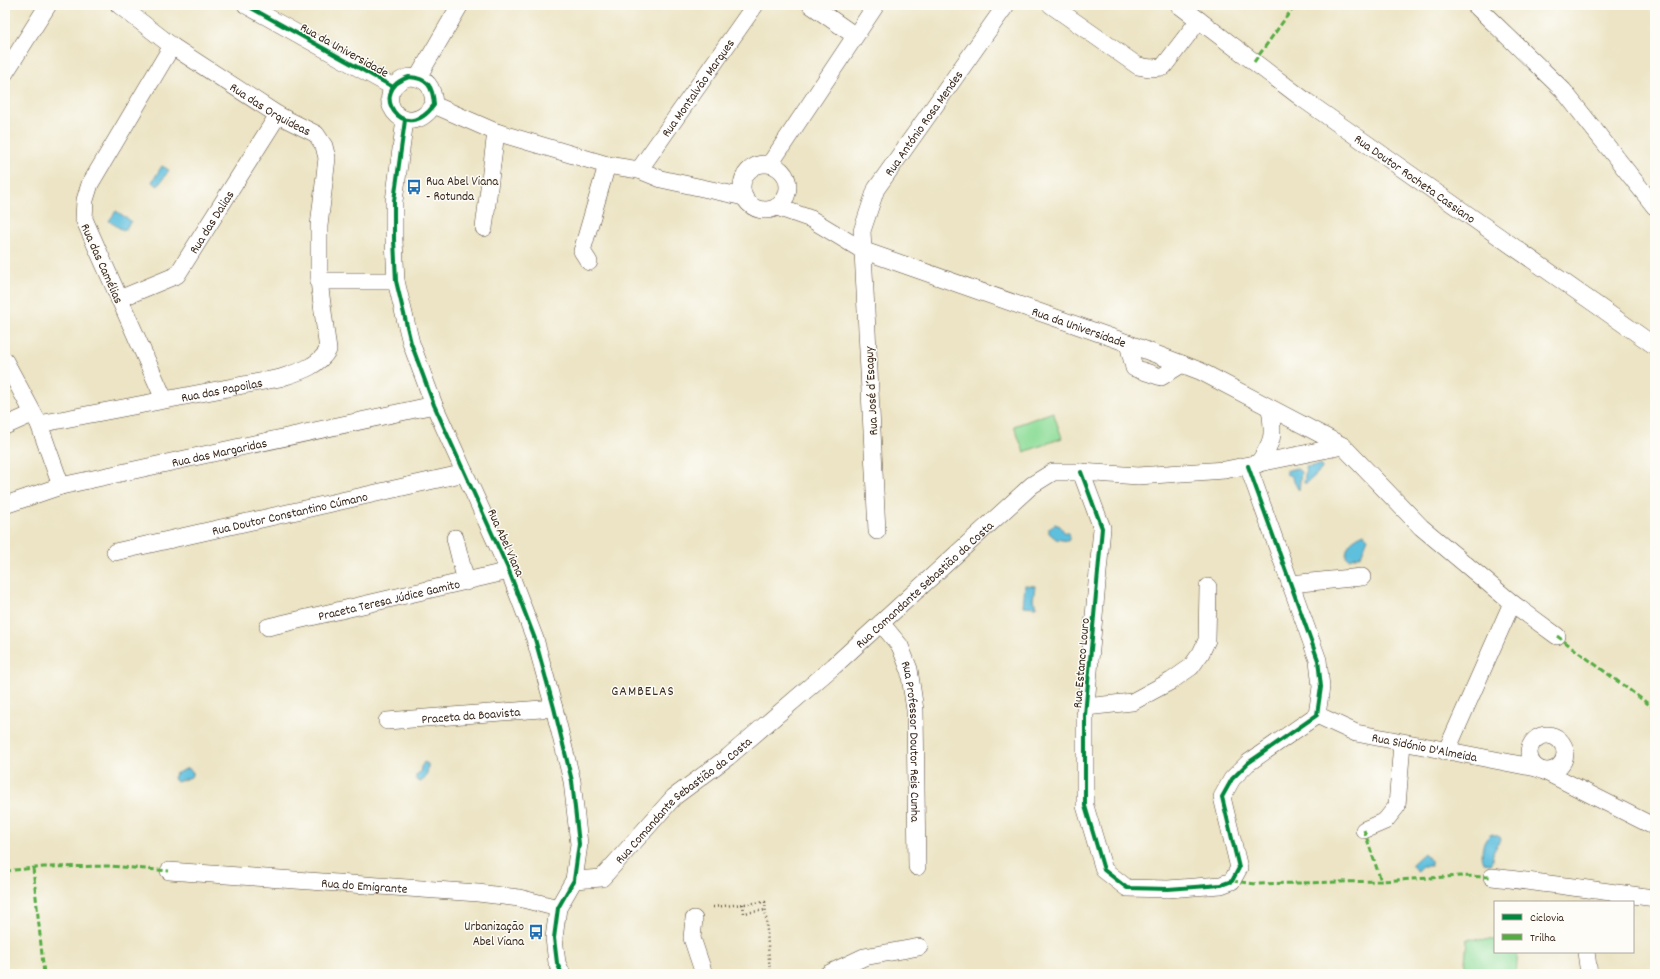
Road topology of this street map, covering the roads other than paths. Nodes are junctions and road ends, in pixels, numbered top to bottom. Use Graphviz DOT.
graph roads {
  1 [pos="48,5"];
  2 [pos="119,5"];
  3 [pos="246,5"];
  4 [pos="460,5"];
  5 [pos="755,5"];
  6 [pos="811,5"];
  7 [pos="876,5"];
  8 [pos="1006,5"];
  9 [pos="1051,5"];
  10 [pos="1179,5"];
  11 [pos="1475,5"];
  12 [pos="1199,20"];
  13 [pos="854,35"];
  14 [pos="172,46"];
  15 [pos="5,73"];
  16 [pos="418,78"];
  17 [pos="392,87"];
  18 [pos="434,105"];
  19 [pos="278,115"];
  20 [pos="406,120"];
  21 [pos="496,132"];
  22 [pos="770,164"];
  23 [pos="607,165"];
  24 [pos="639,170"];
  25 [pos="743,190"];
  26 [pos="782,201"];
  27 [pos="1655,207"];
  28 [pos="484,228"];
  29 [pos="862,250"];
  30 [pos="589,262"];
  31 [pos="319,281"];
  32 [pos="396,281"];
  33 [pos="119,299"];
  34 [pos="1655,346"];
  35 [pos="5,361"];
  36 [pos="164,399"];
  37 [pos="434,405"];
  38 [pos="1270,408"];
  39 [pos="36,419"];
  40 [pos="5,426"];
  41 [pos="1344,446"];
  42 [pos="1253,465"];
  43 [pos="1081,472"];
  44 [pos="465,473"];
  45 [pos="61,486"];
  46 [pos="5,505"];
  47 [pos="877,531"];
  48 [pos="455,538"];
  49 [pos="115,552"];
  50 [pos="509,571"];
  51 [pos="1362,576"];
  52 [pos="466,582"];
  53 [pos="1290,584"];
  54 [pos="1208,587"];
  55 [pos="1512,603"];
  56 [pos="881,623"];
  57 [pos="268,628"];
  58 [pos="1557,636"];
  59 [pos="1086,706"];
  60 [pos="554,708"];
  61 [pos="1317,715"];
  62 [pos="388,721"];
  63 [pos="1402,743"];
  64 [pos="1446,752"];
  65 [pos="1655,827"];
  66 [pos="1364,830"];
  67 [pos="917,867"];
  68 [pos="169,871"];
  69 [pos="1492,877"];
  70 [pos="574,880"];
  71 [pos="1576,895"];
  72 [pos="1655,898"];
  73 [pos="558,908"];
  74 [pos="694,919"];
  75 [pos="918,946"];
  76 [pos="1586,953"];
  77 [pos="562,974"];
  78 [pos="704,974"];
  79 [pos="828,974"];
  80 [pos="1589,974"];
  1 -- 15 [label="street"];
  2 -- 14 [label="street, Rua das Orquideas"];
  3 -- 17 [label="street, Rua da Universidade"];
  4 -- 16 [label="street"];
  5 -- 24 [label="street, Rua Montalvão Marques"];
  6 -- 13 [label="street"];
  7 -- 13 [label="street"];
  8 -- 29 [label="street, Rua António Rosa Mendes"];
  9 -- 12 [label="street"];
  10 -- 12 [label="street, Rua Doutor Rocheta Cassiano"];
  11 -- 27 [label="street"];
  12 -- 34 [label="street, Rua Doutor Rocheta Cassiano"];
  13 -- 22 [label="street"];
  14 -- 19 [label="street, Rua das Orquideas"];
  14 -- 33 [label="street, Rua das Camélias"];
  16 -- 17 [label="street"];
  16 -- 18 [label="street"];
  17 -- 20 [label="street"];
  18 -- 20 [label="street"];
  18 -- 21 [label="street, Rua da Universidade"];
  19 -- 31 [label="street, Rua das Orquideas"];
  19 -- 33 [label="street, Rua das Dalias"];
  20 -- 32 [label="street, Rua Abel Viana"];
  21 -- 23 [label="street, Rua da Universidade"];
  21 -- 28 [label="street"];
  22 -- 25 [label="street"];
  22 -- 26 [label="street"];
  23 -- 24 [label="street, Rua da Universidade"];
  23 -- 30 [label="street"];
  24 -- 25 [label="street, Rua da Universidade"];
  25 -- 26 [label="street, Rua da Universidade"];
  26 -- 29 [label="street, Rua da Universidade"];
  29 -- 38 [label="street, Rua da Universidade"];
  29 -- 47 [label="street, Rua José d´Esaguy"];
  31 -- 32 [label="street"];
  31 -- 36 [label="street, Rua das Papoilas"];
  32 -- 37 [label="street, Rua Abel Viana"];
  33 -- 36 [label="street, Rua das Camélias"];
  35 -- 39 [label="street"];
  36 -- 39 [label="street, Rua das Papoilas"];
  37 -- 44 [label="street, Rua Abel Viana"];
  37 -- 45 [label="street, Rua das Margaridas"];
  38 -- 41 [label="street, Rua da Universidade"];
  38 -- 42 [label="street"];
  39 -- 40 [label="street, Rua das Papoilas"];
  39 -- 45 [label="street"];
  41 -- 42 [label="street, Rua Comandante Sebastião da Costa"];
  41 -- 55 [label="street, Rua da Universidade"];
  42 -- 43 [label="street, Rua Comandante Sebastião da Costa"];
  42 -- 53 [label="street"];
  43 -- 56 [label="street, Rua Comandante Sebastião da Costa"];
  43 -- 59 [label="street, Rua Estanco Louro"];
  44 -- 49 [label="street, Rua Doutor Constantino Cúmano"];
  44 -- 50 [label="street, Rua Abel Viana"];
  45 -- 46 [label="street, Rua das Margaridas"];
  48 -- 52 [label="street"];
  50 -- 52 [label="street, Praceta Teresa Júdice Gamito"];
  50 -- 60 [label="street, Rua Abel Viana"];
  51 -- 53 [label="street"];
  52 -- 57 [label="street, Praceta Teresa Júdice Gamito"];
  53 -- 61 [label="street"];
  54 -- 59 [label="street"];
  55 -- 58 [label="street, Rua da Universidade"];
  55 -- 64 [label="street"];
  56 -- 67 [label="street, Rua Professor Doutor Reis Cunha"];
  56 -- 70 [label="street, Rua Comandante Sebastião da Costa"];
  59 -- 61 [label="street, Rua Estanco Louro"];
  60 -- 62 [label="street, Praceta da Boavista"];
  60 -- 70 [label="street, Rua Abel Viana"];
  61 -- 63 [label="street, Rua Sidónio D'Almeida"];
  63 -- 64 [label="street, Rua Sidónio D'Almeida"];
  63 -- 66 [label="street"];
  64 -- 65 [label="street, Rua Sidónio D'Almeida"];
  68 -- 73 [label="street, Rua do Emigrante"];
  69 -- 71 [label="street"];
  70 -- 73 [label="street, Rua Abel Viana"];
  71 -- 72 [label="street"];
  73 -- 77 [label="street, Rua Abel Viana"];
  74 -- 78 [label="street"];
  75 -- 79 [label="street"];
  76 -- 80 [label="street"];
}
